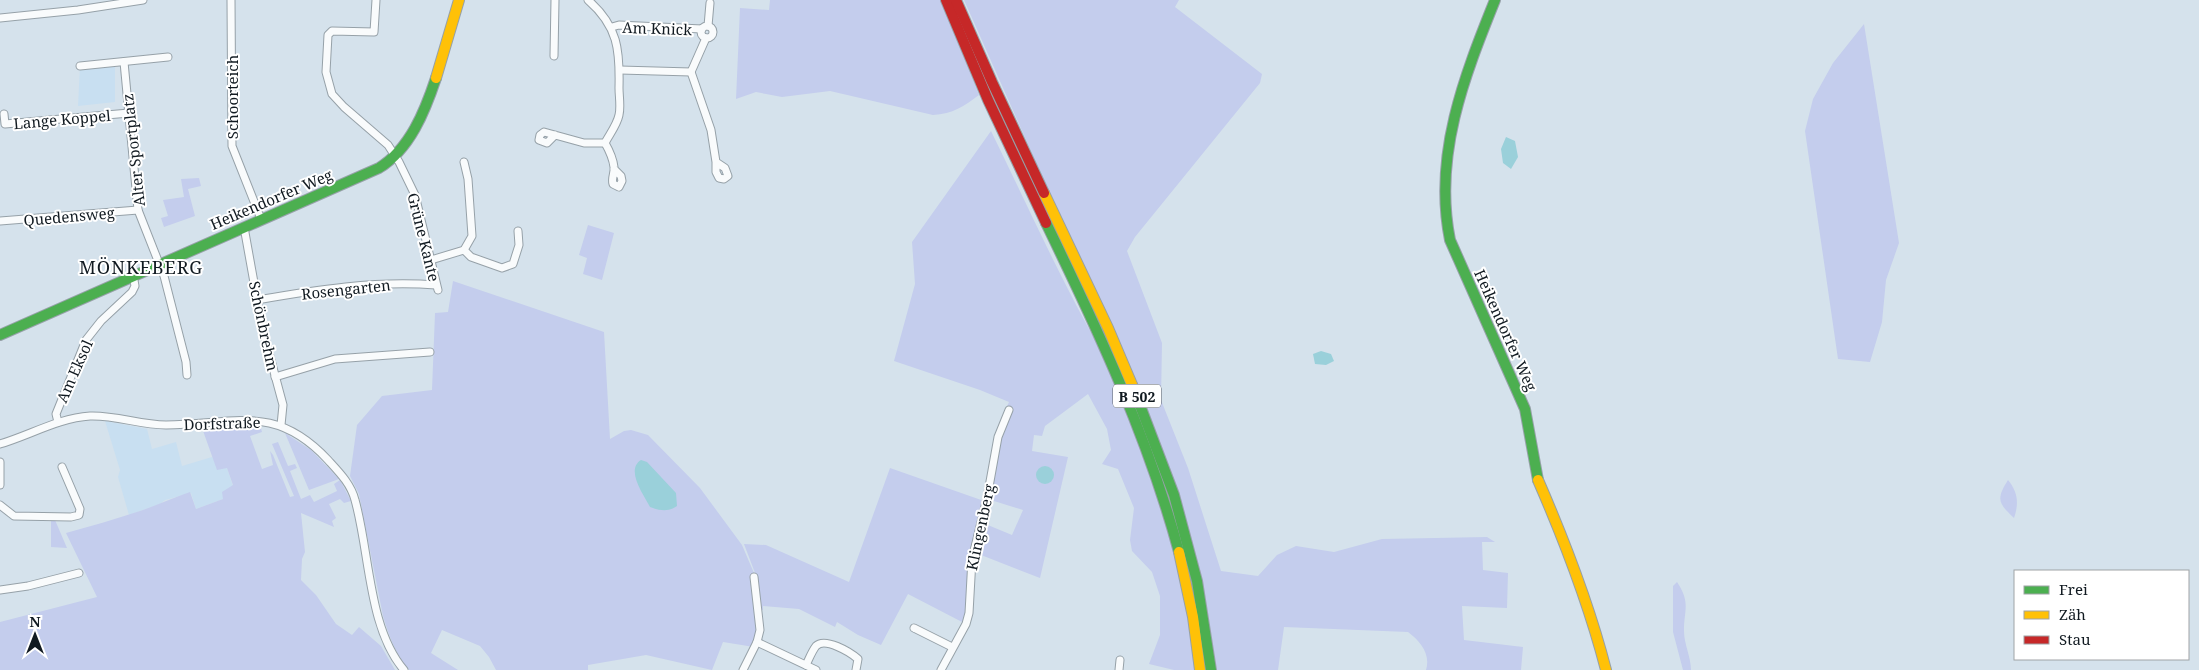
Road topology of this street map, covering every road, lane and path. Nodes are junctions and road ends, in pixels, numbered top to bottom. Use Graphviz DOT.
graph roads {
  1 [pos="143,0"];
  2 [pos="231,0"];
  3 [pos="376,0"];
  4 [pos="459,0"];
  5 [pos="555,0"];
  6 [pos="588,0"];
  7 [pos="946,0"];
  8 [pos="956,0"];
  9 [pos="1495,0"];
  10 [pos="710,2"];
  11 [pos="0,18"];
  12 [pos="612,27"];
  13 [pos="705,28"];
  14 [pos="554,56"];
  15 [pos="168,57"];
  16 [pos="124,62"];
  17 [pos="80,66"];
  18 [pos="620,70"];
  19 [pos="691,72"];
  20 [pos="129,113"];
  21 [pos="4,114"];
  22 [pos="555,135"];
  23 [pos="1010,136"];
  24 [pos="604,143"];
  25 [pos="395,156"];
  26 [pos="464,162"];
  27 [pos="716,162"];
  28 [pos="614,169"];
  29 [pos="138,210"];
  30 [pos="261,219"];
  31 [pos="0,221"];
  32 [pos="244,227"];
  33 [pos="518,230"];
  34 [pos="464,250"];
  35 [pos="431,260"];
  36 [pos="158,265"];
  37 [pos="133,275"];
  38 [pos="437,287"];
  39 [pos="257,300"];
  40 [pos="0,335"];
  41 [pos="430,352"];
  42 [pos="186,375"];
  43 [pos="275,377"];
  44 [pos="1008,410"];
  45 [pos="58,422"];
  46 [pos="282,425"];
  47 [pos="0,444"];
  48 [pos="0,462"];
  49 [pos="62,466"];
  50 [pos="0,485"];
  51 [pos="0,505"];
  52 [pos="80,573"];
  53 [pos="754,577"];
  54 [pos="0,590"];
  55 [pos="914,628"];
  56 [pos="757,642"];
  57 [pos="952,647"];
  58 [pos="1120,660"];
  59 [pos="806,665"];
  60 [pos="404,670"];
  61 [pos="743,670"];
  62 [pos="816,670"];
  63 [pos="856,670"];
  64 [pos="941,670"];
  65 [pos="1119,670"];
  66 [pos="1200,670"];
  67 [pos="1211,670"];
  68 [pos="1606,670"];
  1 -- 11 [label="street"];
  2 -- 30 [label="street, Schoorteich"];
  3 -- 25 [label="street, Grüne Kante"];
  4 -- 25 [label="main road, Heikendorfer Weg"];
  5 -- 14 [label="street"];
  6 -- 12 [label="street"];
  7 -- 23 [label="main road, B 502"];
  8 -- 23 [label="main road, B 502"];
  9 -- 68 [label="main road, Heikendorfer Weg"];
  10 -- 13 [label="street, Am Knick"];
  12 -- 13 [label="street, Am Knick"];
  12 -- 18 [label="street"];
  13 -- 19 [label="street, Am Knick"];
  15 -- 16 [label="street"];
  16 -- 17 [label="street"];
  16 -- 20 [label="street, Alter Sportplatz"];
  18 -- 19 [label="street"];
  18 -- 24 [label="street"];
  19 -- 27 [label="street"];
  20 -- 21 [label="street, Lange Koppel"];
  20 -- 29 [label="street, Alter Sportplatz"];
  22 -- 24 [label="street"];
  23 -- 66 [label="main road, B 502"];
  23 -- 67 [label="main road, B 502"];
  24 -- 28 [label="street"];
  25 -- 30 [label="main road, Heikendorfer Weg"];
  25 -- 35 [label="street, Grüne Kante"];
  26 -- 34 [label="street"];
  29 -- 31 [label="street, Quedensweg"];
  29 -- 36 [label="street, Alter Sportplatz"];
  30 -- 32 [label="main road, Heikendorfer Weg"];
  32 -- 36 [label="main road, Heikendorfer Weg"];
  32 -- 39 [label="street, Schönbrehm"];
  33 -- 34 [label="street"];
  34 -- 35 [label="street"];
  35 -- 38 [label="street, Grüne Kante"];
  36 -- 37 [label="main road, Heikendorfer Weg"];
  36 -- 42 [label="street, Alter Sportplatz"];
  37 -- 40 [label="main road, Heikendorfer Weg"];
  37 -- 45 [label="street, Am Eksol"];
  38 -- 39 [label="street, Rosengarten"];
  39 -- 43 [label="street, Schönbrehm"];
  41 -- 43 [label="street"];
  43 -- 46 [label="street, Schönbrehm"];
  44 -- 57 [label="street, Klingenberg"];
  45 -- 46 [label="street, Dorfstraße"];
  45 -- 47 [label="street, Am Eksol"];
  46 -- 60 [label="street, Dorfstraße"];
  48 -- 50 [label="street"];
  49 -- 51 [label="street"];
  52 -- 54 [label="street"];
  53 -- 56 [label="street"];
  55 -- 57 [label="street"];
  56 -- 59 [label="street"];
  56 -- 61 [label="street"];
  57 -- 64 [label="street, Klingenberg"];
  58 -- 65 [label="street"];
  59 -- 62 [label="street"];
  59 -- 63 [label="street"];
}
